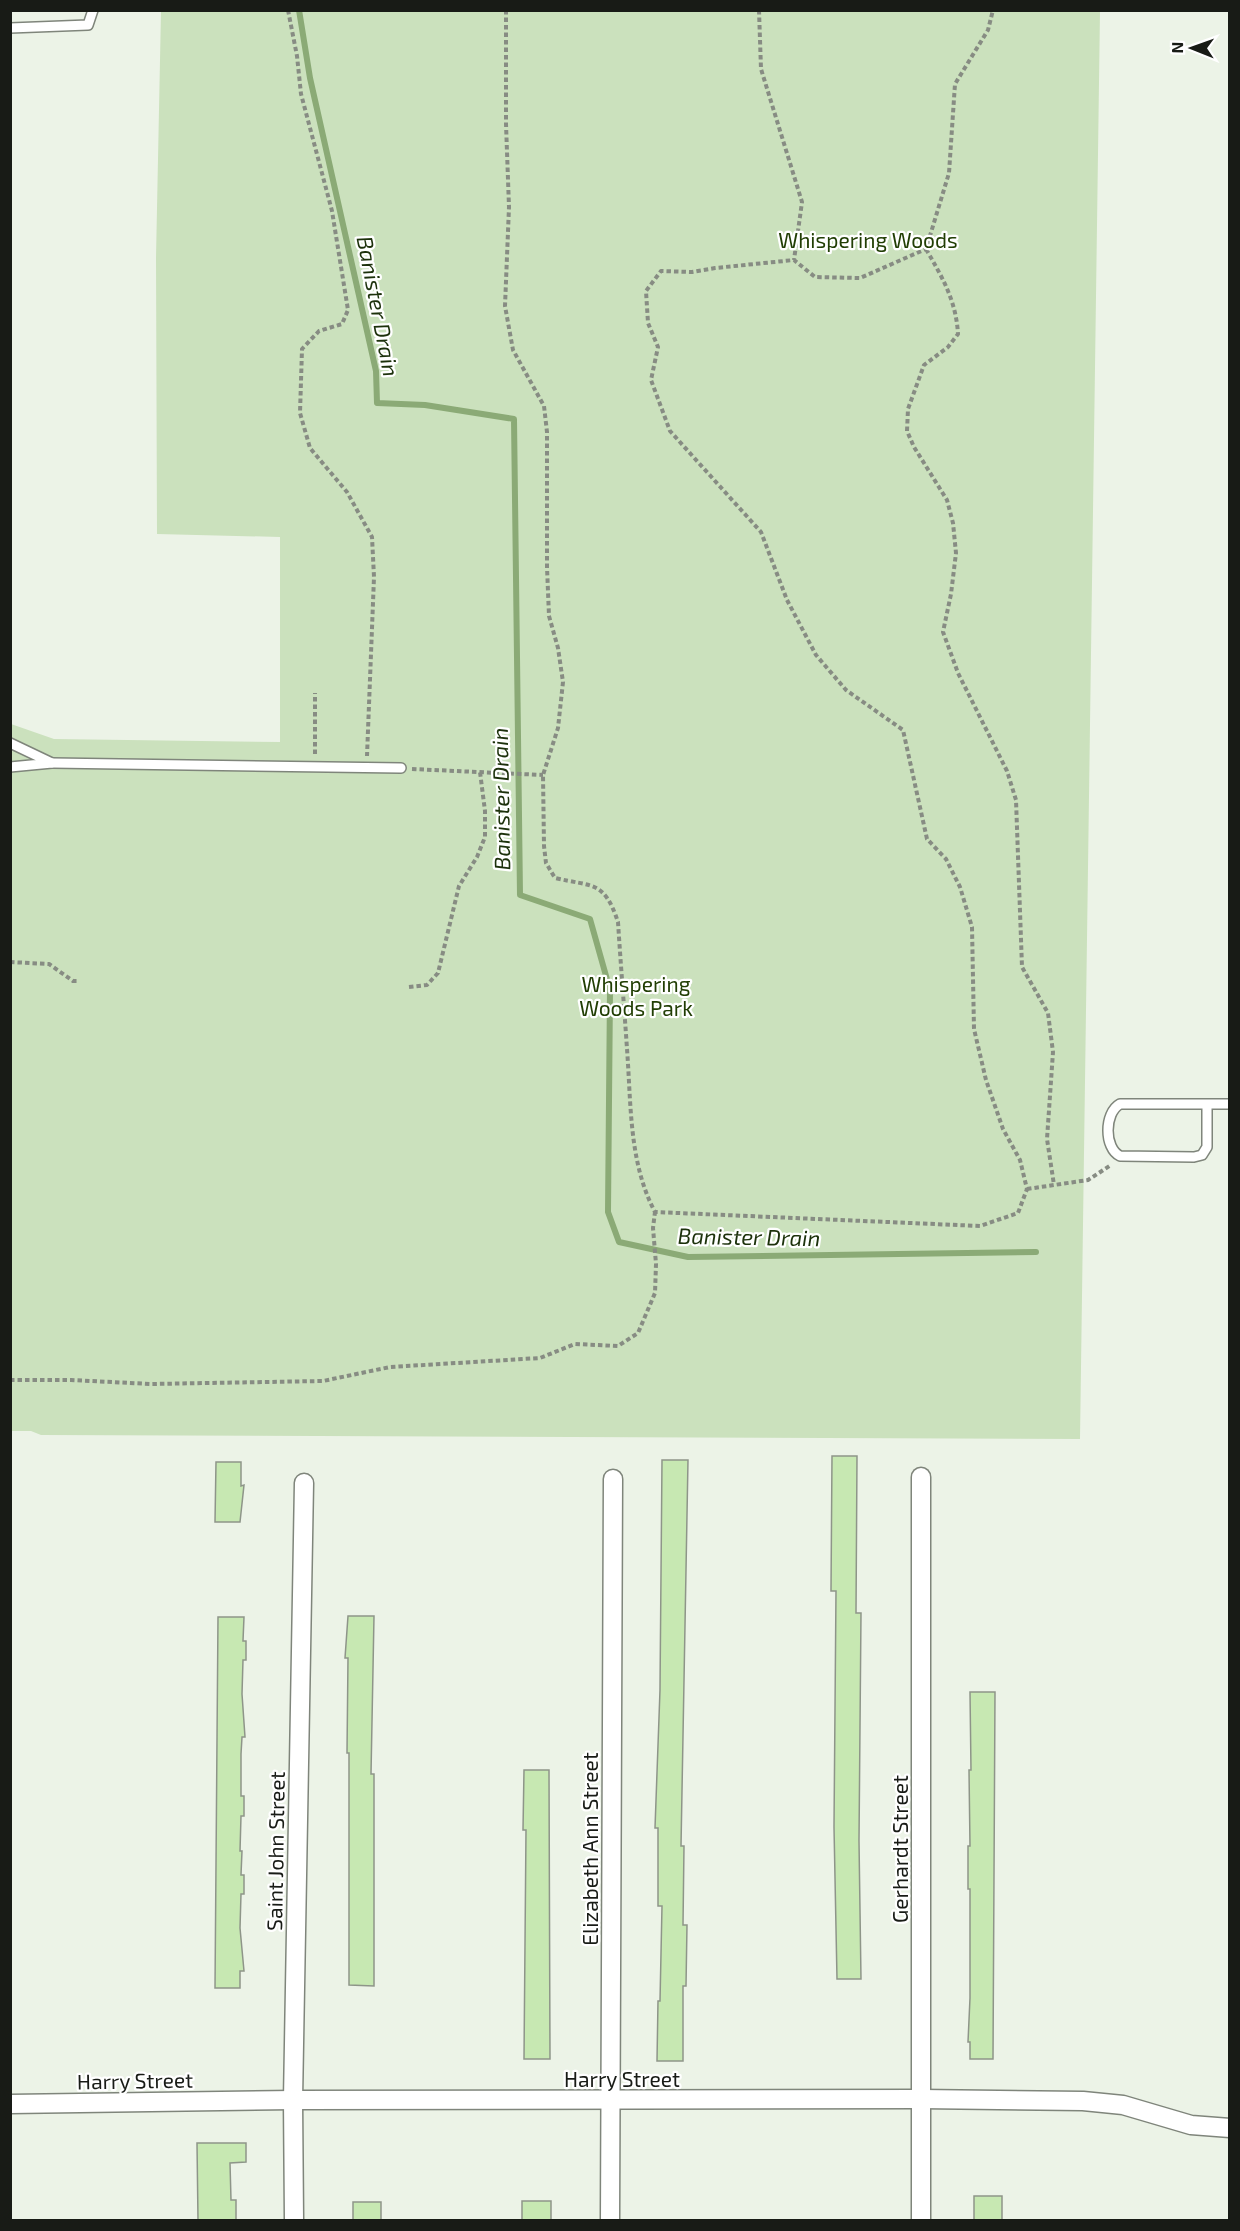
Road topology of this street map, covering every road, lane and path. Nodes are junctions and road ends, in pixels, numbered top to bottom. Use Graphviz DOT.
graph roads {
  1 [pos="93,10"];
  2 [pos="288,10"];
  3 [pos="506,10"];
  4 [pos="759,10"];
  5 [pos="993,10"];
  6 [pos="10,28"];
  7 [pos="926,249"];
  8 [pos="794,260"];
  9 [pos="315,693"];
  10 [pos="10,743"];
  11 [pos="52,763"];
  12 [pos="10,766"];
  13 [pos="315,767"];
  14 [pos="367,768"];
  15 [pos="401,768"];
  16 [pos="480,772"];
  17 [pos="543,775"];
  18 [pos="10,962"];
  19 [pos="77,981"];
  20 [pos="409,987"];
  21 [pos="1207,1104"];
  22 [pos="1230,1104"];
  23 [pos="1120,1156"];
  24 [pos="1054,1185"];
  25 [pos="1027,1189"];
  26 [pos="654,1212"];
  27 [pos="10,1380"];
  28 [pos="921,1477"];
  29 [pos="613,1479"];
  30 [pos="304,1483"];
  31 [pos="921,2099"];
  32 [pos="293,2100"];
  33 [pos="610,2100"];
  34 [pos="10,2104"];
  35 [pos="1230,2128"];
  36 [pos="294,2220"];
  37 [pos="610,2220"];
  38 [pos="921,2220"];
  1 -- 6 [label="lane"];
  2 -- 14 [label="path"];
  3 -- 17 [label="path"];
  4 -- 8 [label="path"];
  5 -- 7 [label="path"];
  7 -- 8 [label="path"];
  7 -- 24 [label="path"];
  8 -- 25 [label="path"];
  9 -- 13 [label="path"];
  10 -- 11 [label="lane"];
  11 -- 12 [label="lane"];
  11 -- 13 [label="lane"];
  13 -- 14 [label="lane"];
  14 -- 15 [label="lane"];
  15 -- 16 [label="path"];
  16 -- 17 [label="path"];
  16 -- 20 [label="path"];
  17 -- 26 [label="path"];
  18 -- 19 [label="path"];
  21 -- 22 [label="lane"];
  21 -- 23 [label="lane"];
  21 -- 23 [label="lane"];
  23 -- 24 [label="path"];
  24 -- 25 [label="path"];
  25 -- 26 [label="path"];
  26 -- 27 [label="path"];
  28 -- 31 [label="street, Gerhardt Street"];
  29 -- 33 [label="street, Elizabeth Ann Street"];
  30 -- 32 [label="street, Saint John Street"];
  31 -- 33 [label="street, Harry Street"];
  31 -- 35 [label="street, Harry Street"];
  31 -- 38 [label="street, Gerhardt Street"];
  32 -- 33 [label="street, Harry Street"];
  32 -- 34 [label="street, Harry Street"];
  32 -- 36 [label="street, Saint John Street"];
  33 -- 37 [label="street, Elizabeth Ann Street"];
}
